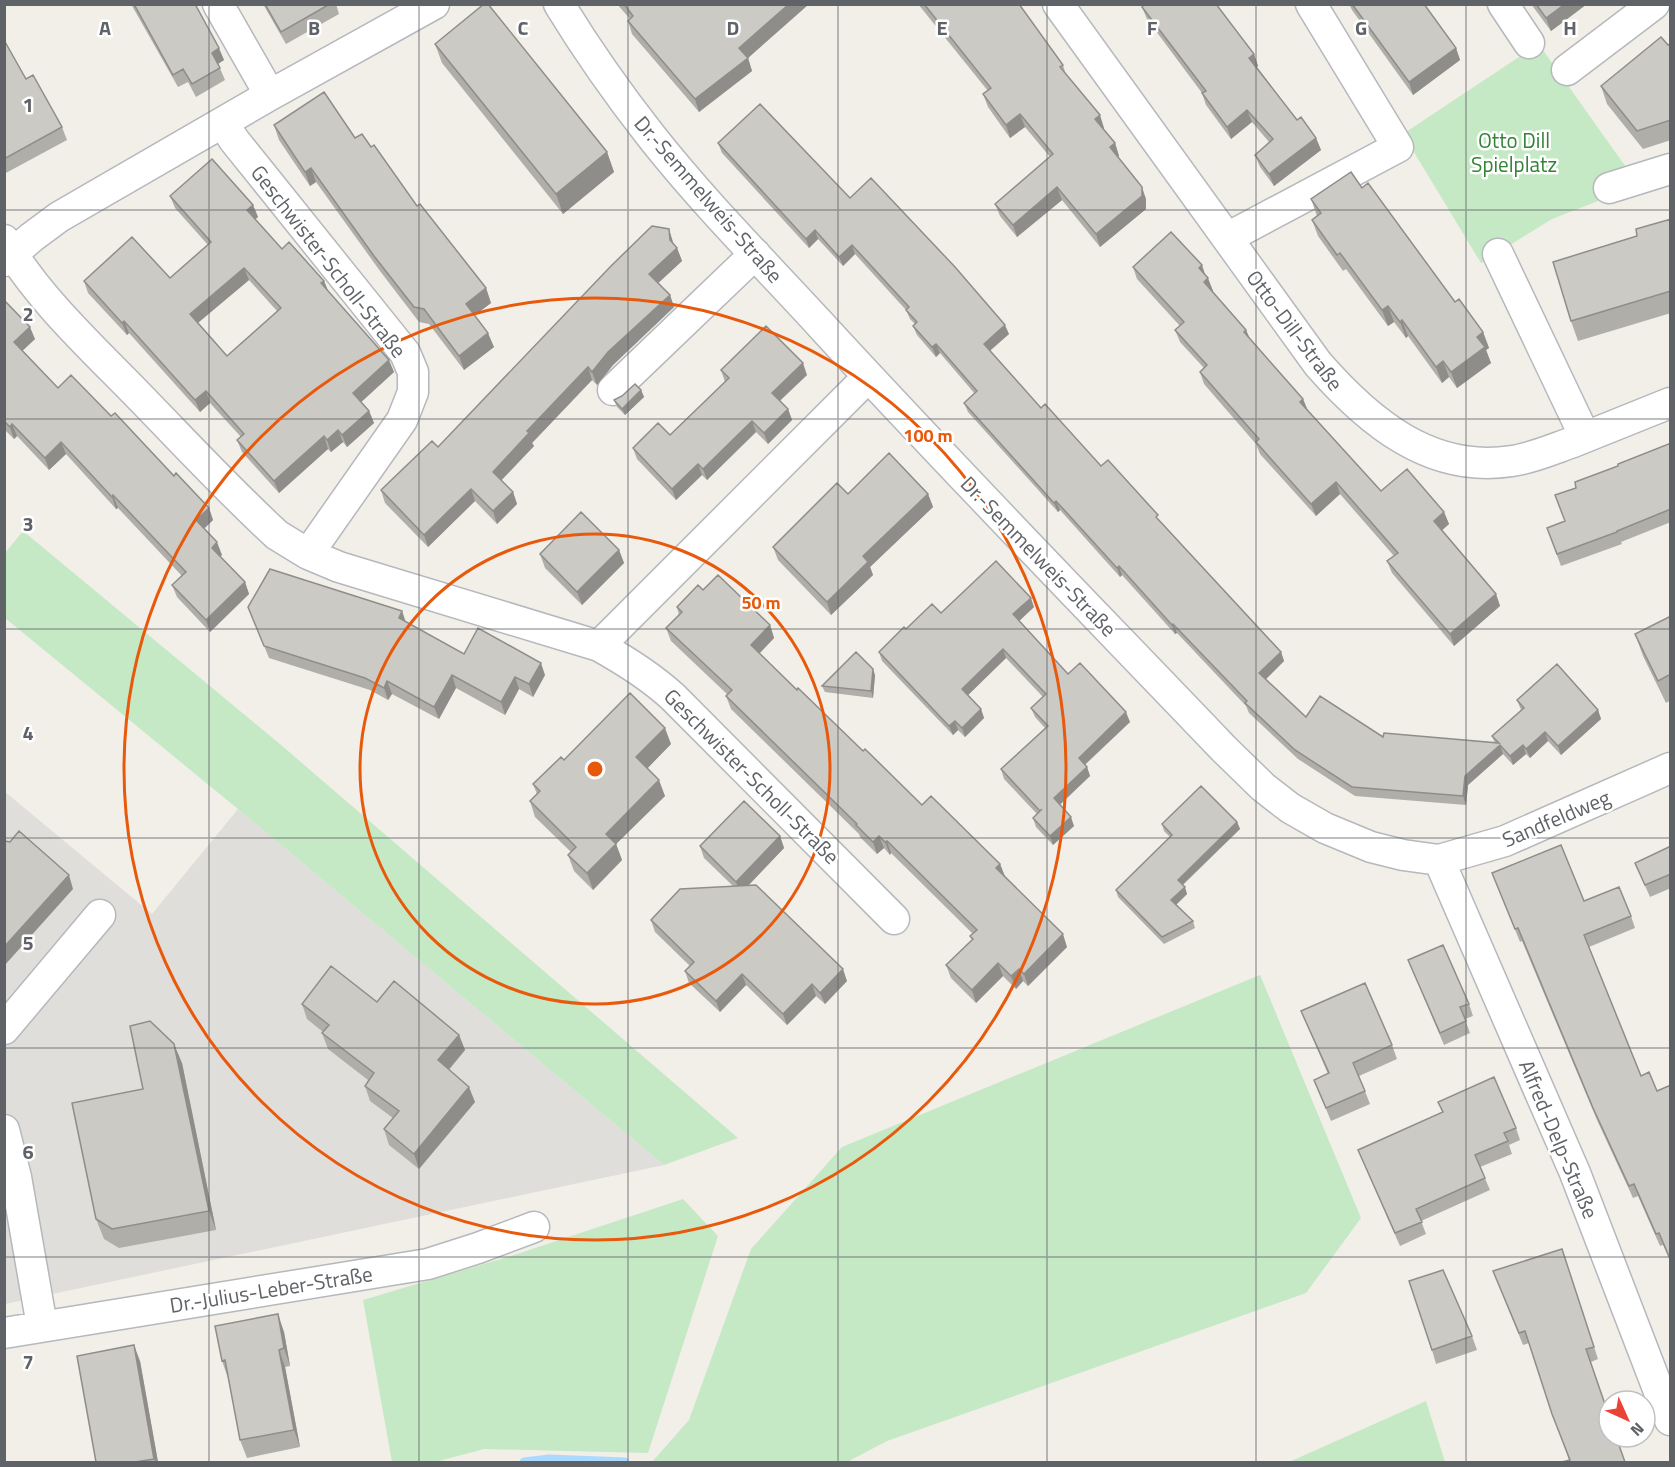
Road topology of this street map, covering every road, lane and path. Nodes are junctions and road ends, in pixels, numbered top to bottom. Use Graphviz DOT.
graph roads {
  1 [pos="218,4"];
  2 [pos="434,4"];
  3 [pos="559,4"];
  4 [pos="1058,4"];
  5 [pos="1311,4"];
  6 [pos="1503,4"];
  7 [pos="1654,4"];
  8 [pos="1529,44"];
  9 [pos="1567,70"];
  10 [pos="270,95"];
  11 [pos="223,123"];
  12 [pos="1671,169"];
  13 [pos="1609,188"];
  14 [pos="1227,238"];
  15 [pos="7,252"];
  16 [pos="755,254"];
  17 [pos="1498,254"];
  18 [pos="868,377"];
  19 [pos="613,390"];
  20 [pos="1671,403"];
  21 [pos="1585,437"];
  22 [pos="308,555"];
  23 [pos="599,646"];
  24 [pos="1671,768"];
  25 [pos="1439,860"];
  26 [pos="100,915"];
  27 [pos="894,919"];
  28 [pos="4,1029"];
  29 [pos="4,1130"];
  30 [pos="534,1227"];
  31 [pos="42,1326"];
  32 [pos="4,1333"];
  33 [pos="1671,1420"];
  1 -- 10 [label="street"];
  2 -- 10 [label="street, Geschwister-Scholl-Straße"];
  3 -- 16 [label="street, Dr.-Semmelweis-Straße"];
  4 -- 14 [label="street, Otto-Dill-Straße"];
  5 -- 14 [label="street"];
  6 -- 8 [label="street"];
  7 -- 9 [label="street"];
  10 -- 11 [label="street, Geschwister-Scholl-Straße"];
  11 -- 15 [label="street, Geschwister-Scholl-Straße"];
  11 -- 22 [label="street, Geschwister-Scholl-Straße"];
  12 -- 13 [label="street"];
  14 -- 21 [label="street, Otto-Dill-Straße"];
  15 -- 22 [label="street, Geschwister-Scholl-Straße"];
  16 -- 18 [label="street, Dr.-Semmelweis-Straße"];
  16 -- 19 [label="street"];
  17 -- 21 [label="street"];
  18 -- 23 [label="street"];
  18 -- 25 [label="street, Dr.-Semmelweis-Straße"];
  20 -- 21 [label="street, Otto-Dill-Straße"];
  22 -- 23 [label="street, Geschwister-Scholl-Straße"];
  23 -- 27 [label="street, Geschwister-Scholl-Straße"];
  24 -- 25 [label="street, Sandfeldweg"];
  25 -- 33 [label="street, Alfred-Delp-Straße"];
  26 -- 28 [label="street"];
  29 -- 31 [label="street"];
  30 -- 31 [label="street, Dr.-Julius-Leber-Straße"];
  31 -- 32 [label="street, Dr.-Julius-Leber-Straße"];
}
